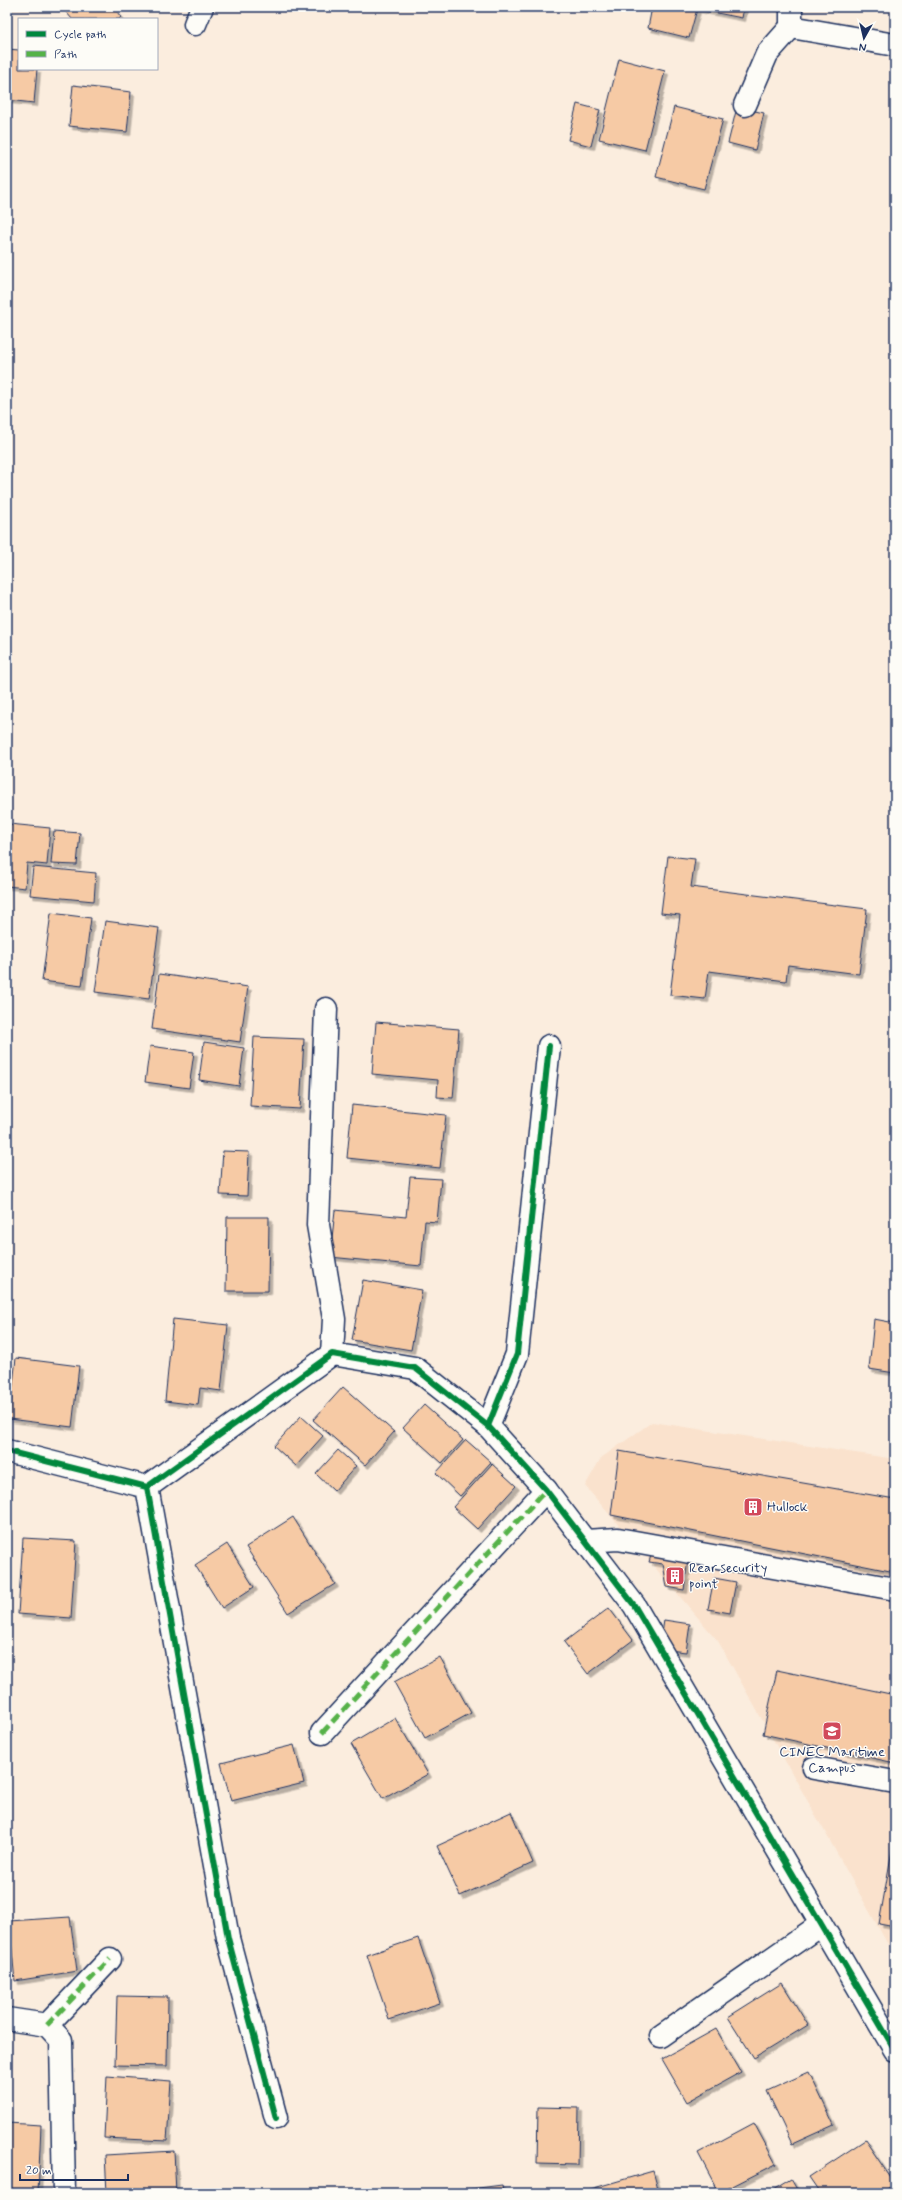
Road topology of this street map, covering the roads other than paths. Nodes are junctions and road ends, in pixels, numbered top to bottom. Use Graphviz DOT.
graph roads {
  1 [pos="791,17"];
  2 [pos="895,45"];
  3 [pos="745,105"];
  4 [pos="326,1009"];
  5 [pos="549,1046"];
  6 [pos="332,1354"];
  7 [pos="488,1426"];
  8 [pos="7,1451"];
  9 [pos="147,1486"];
  10 [pos="546,1490"];
  11 [pos="585,1541"];
  12 [pos="895,1589"];
  13 [pos="322,1733"];
  14 [pos="814,1768"];
  15 [pos="895,1782"];
  16 [pos="820,1925"];
  17 [pos="110,1959"];
  18 [pos="7,2019"];
  19 [pos="47,2025"];
  20 [pos="661,2036"];
  21 [pos="895,2050"];
  22 [pos="276,2118"];
  23 [pos="64,2193"];
  1 -- 2 [label="street"];
  1 -- 3 [label="street"];
  4 -- 6 [label="street"];
  5 -- 7 [label="street"];
  6 -- 7 [label="street"];
  6 -- 9 [label="street"];
  7 -- 10 [label="street"];
  8 -- 9 [label="street"];
  9 -- 22 [label="street"];
  10 -- 11 [label="street"];
  10 -- 13 [label="street"];
  11 -- 12 [label="street"];
  11 -- 16 [label="street"];
  14 -- 15 [label="street"];
  16 -- 20 [label="street"];
  16 -- 21 [label="street"];
  17 -- 19 [label="street"];
  18 -- 19 [label="street"];
  19 -- 23 [label="street"];
}
